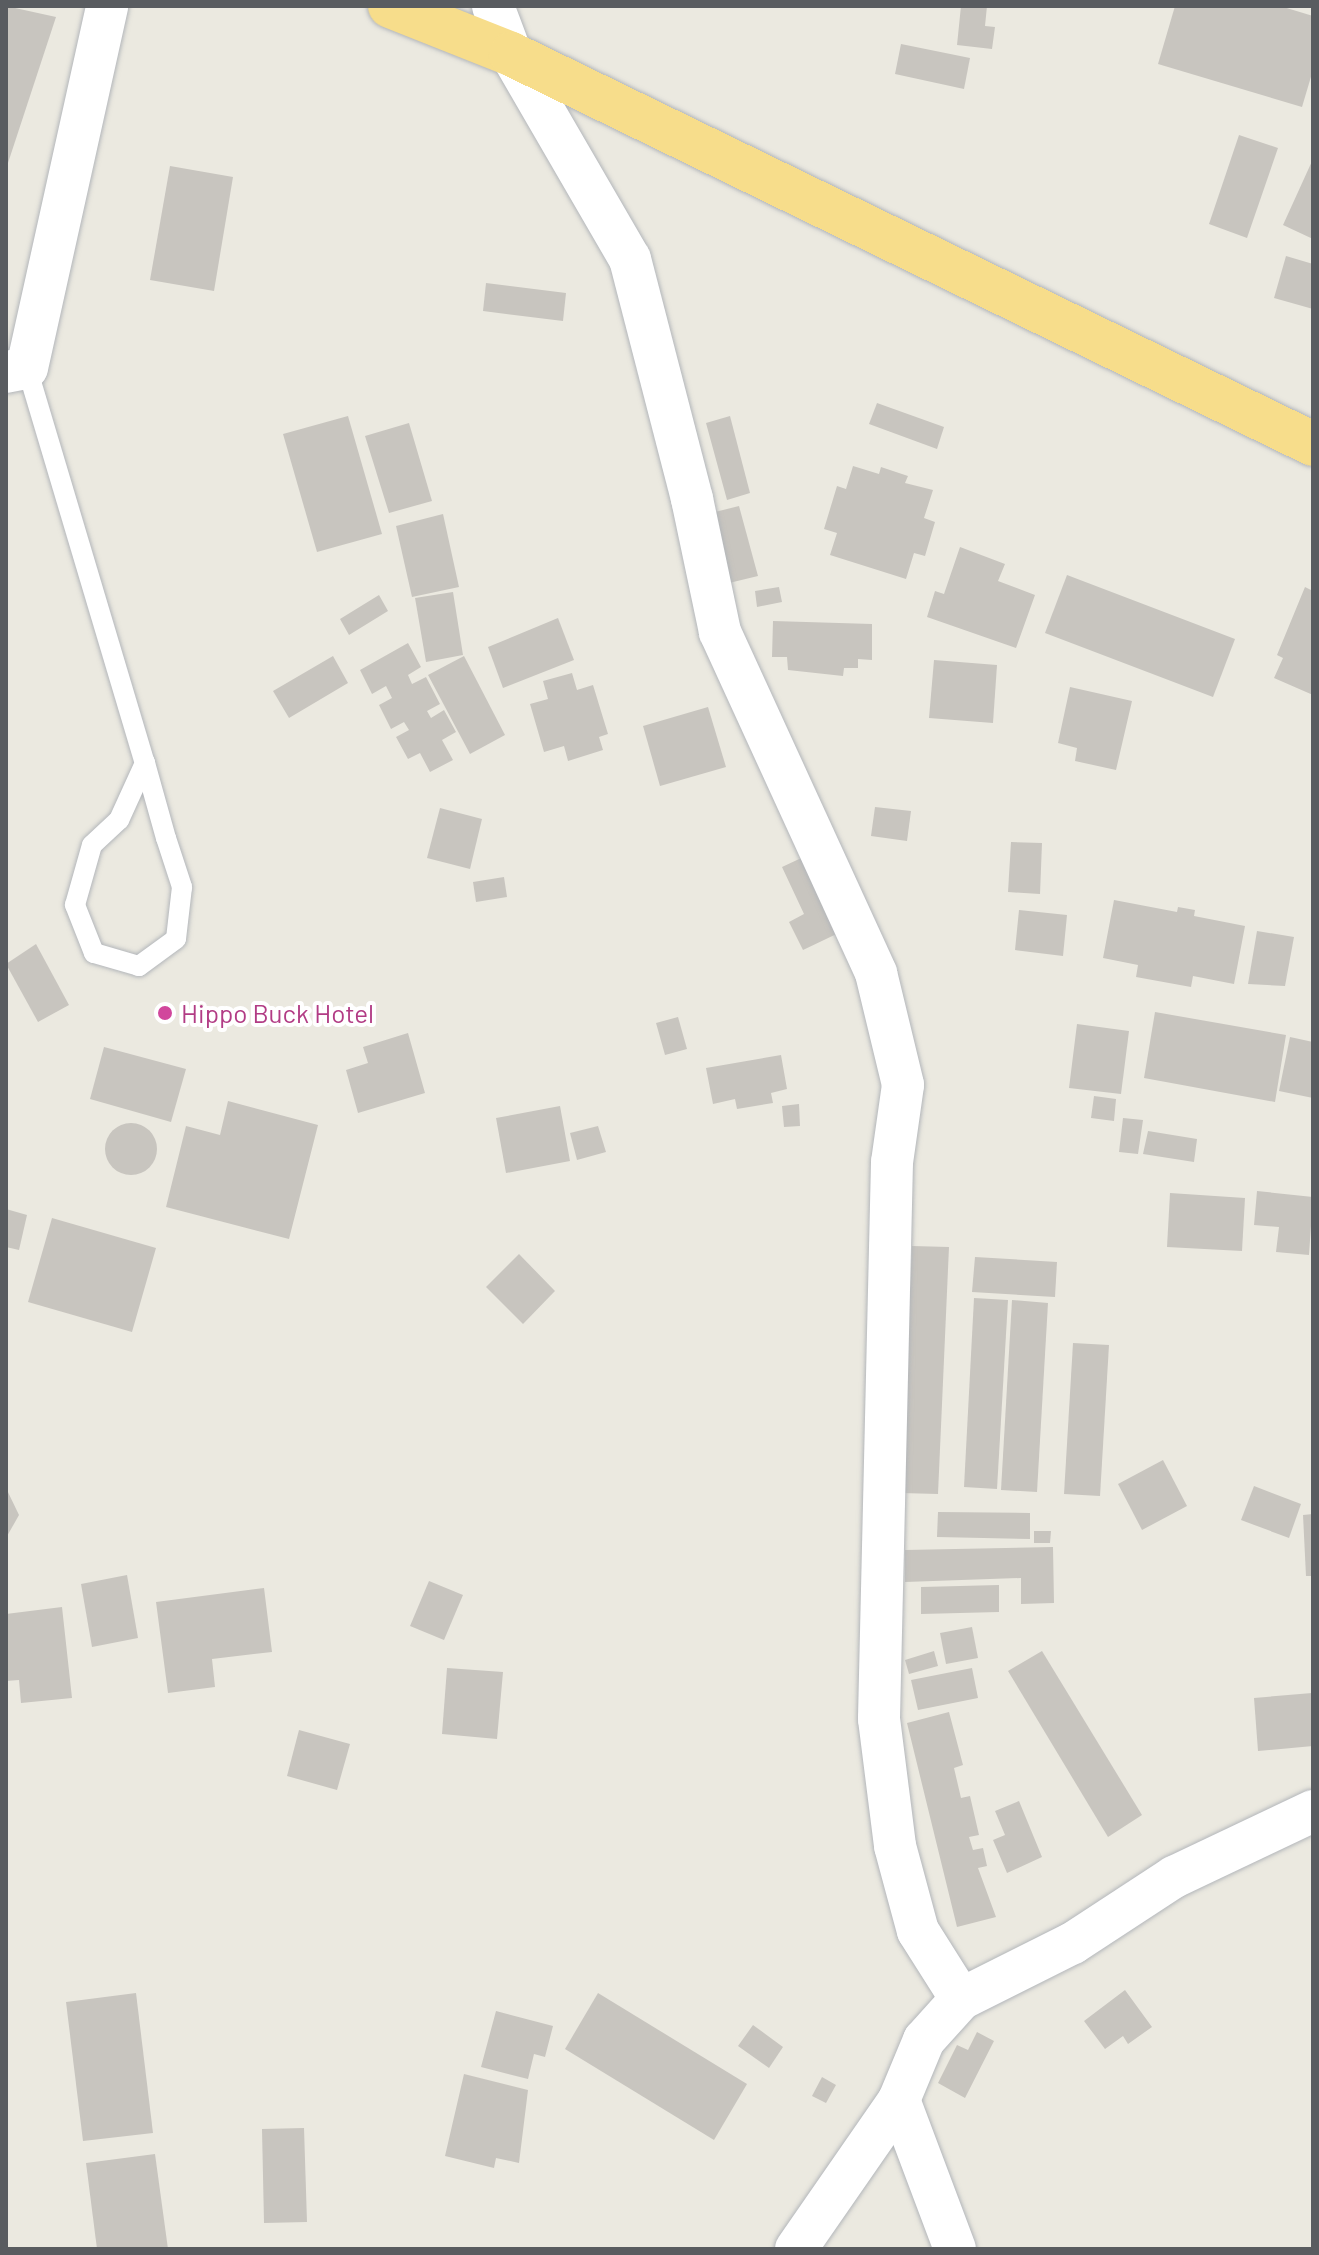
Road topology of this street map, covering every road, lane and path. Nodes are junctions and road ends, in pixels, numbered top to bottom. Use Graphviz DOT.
graph roads {
  1 [pos="107,6"];
  2 [pos="390,6"];
  3 [pos="493,6"];
  4 [pos="511,54"];
  5 [pos="17,370"];
  6 [pos="1313,444"];
  7 [pos="145,763"];
  8 [pos="1313,1811"];
  9 [pos="961,1999"];
  10 [pos="899,2100"];
  11 [pos="796,2249"];
  12 [pos="955,2249"];
  1 -- 5 [label="street"];
  2 -- 4 [label="highway"];
  3 -- 4 [label="street"];
  4 -- 6 [label="highway"];
  4 -- 9 [label="street"];
  5 -- 7 [label="lane"];
  7 -- 7 [label="lane"];
  8 -- 9 [label="street"];
  9 -- 10 [label="street"];
  10 -- 11 [label="street"];
  10 -- 12 [label="street"];
}
